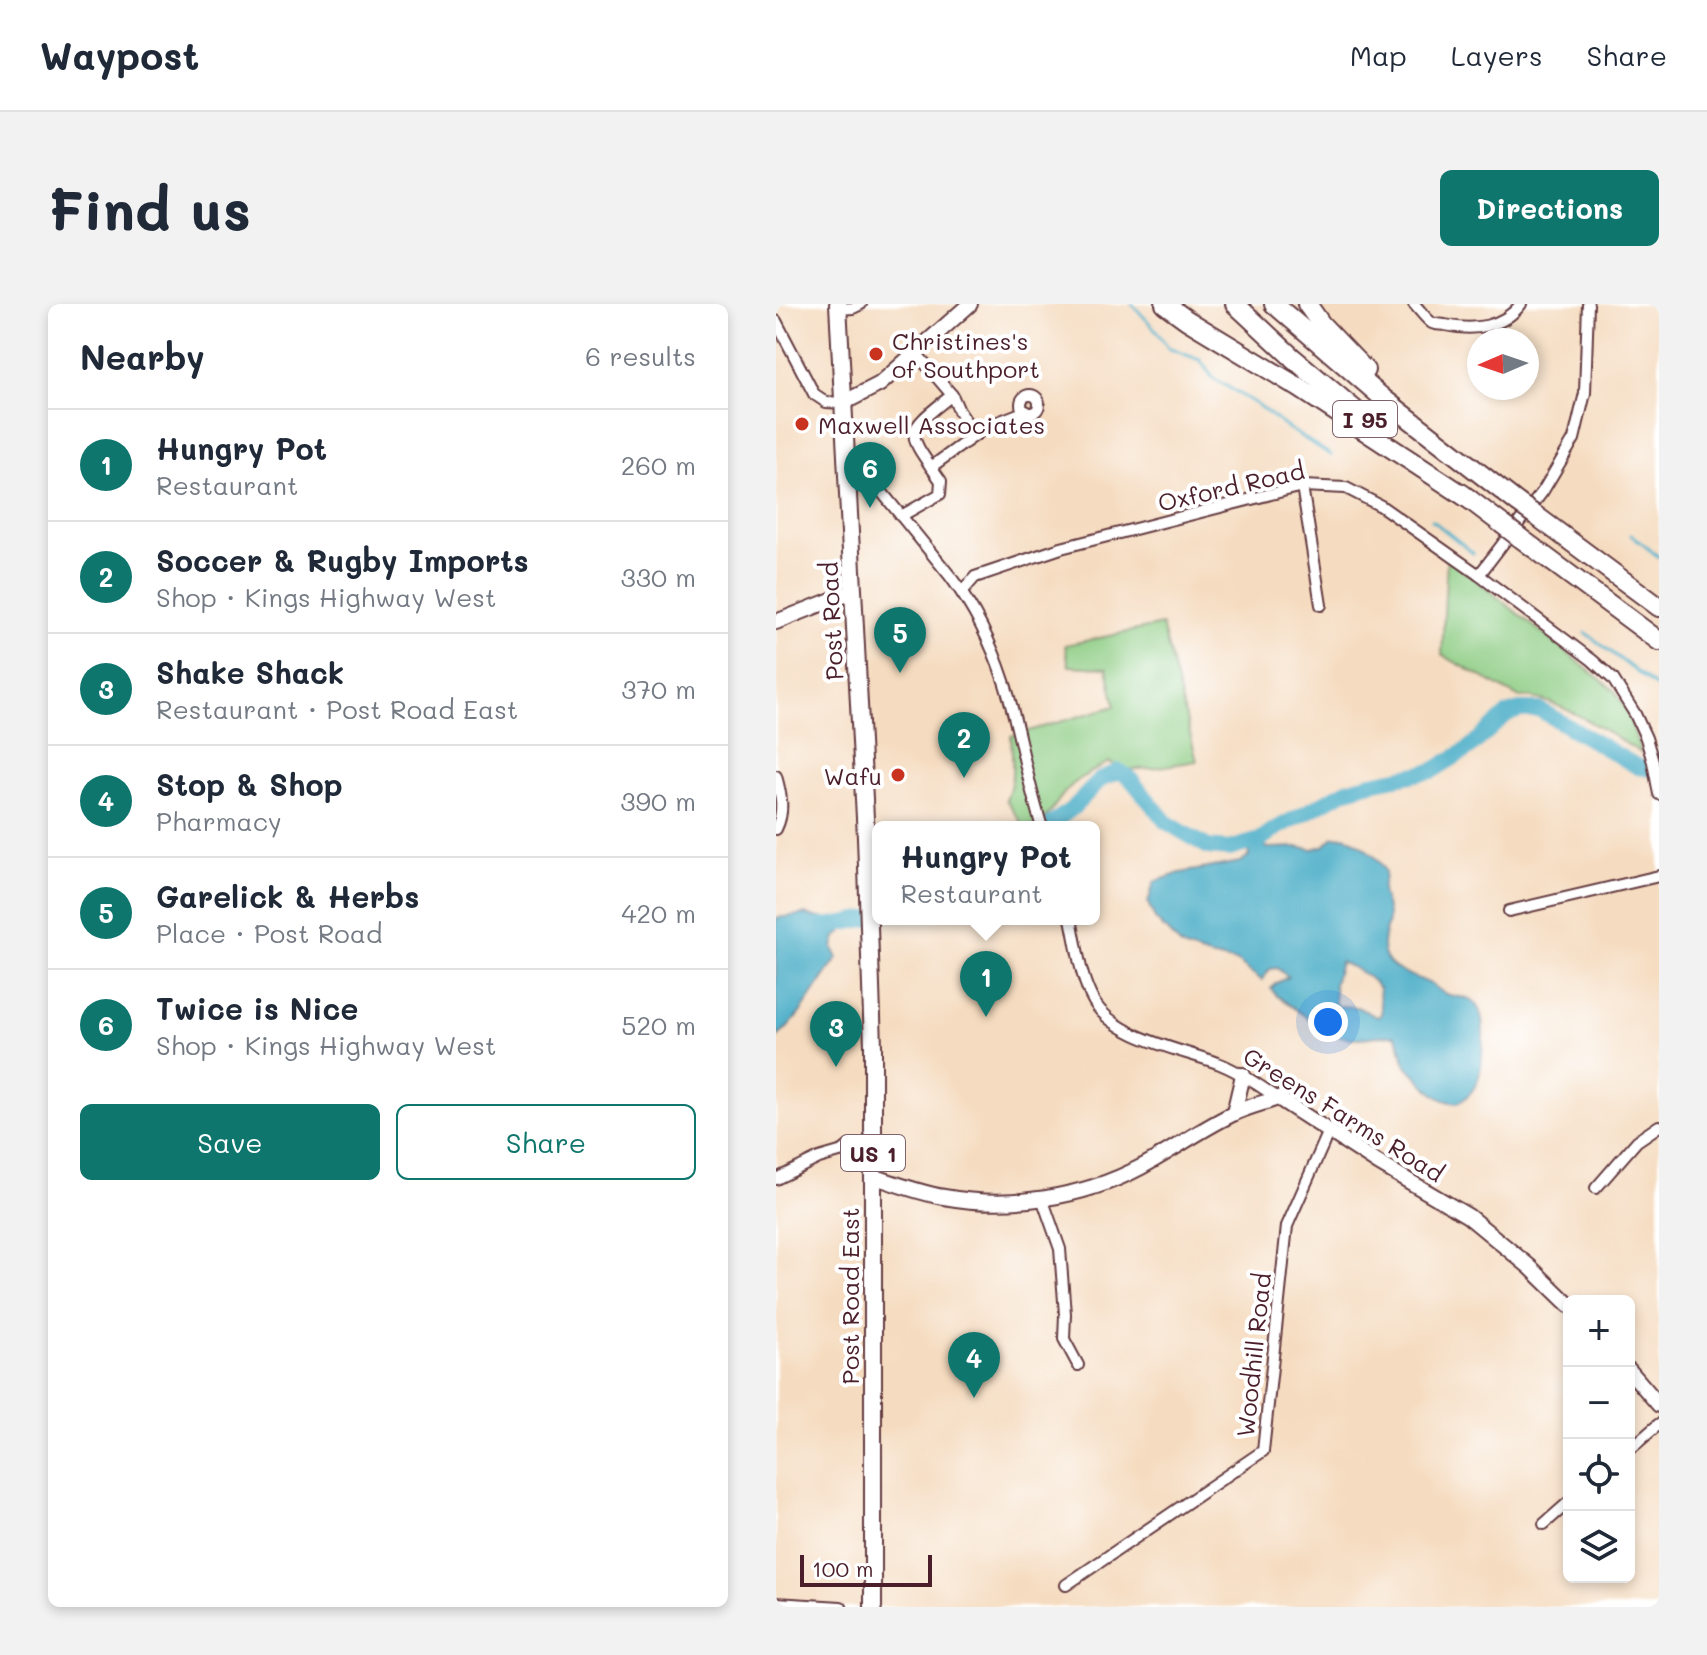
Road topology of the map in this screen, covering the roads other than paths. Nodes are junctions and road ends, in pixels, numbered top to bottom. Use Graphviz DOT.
graph roads {
  1 [pos="861,304"];
  2 [pos="970,304"];
  3 [pos="1165,304"];
  4 [pos="1235,304"];
  5 [pos="1274,304"];
  6 [pos="1307,304"];
  7 [pos="1414,304"];
  8 [pos="1521,304"];
  9 [pos="1588,304"];
  10 [pos="838,306"];
  11 [pos="776,321"];
  12 [pos="916,353"];
  13 [pos="952,395"];
  14 [pos="843,403"];
  15 [pos="1026,411"];
  16 [pos="975,435"];
  17 [pos="1435,440"];
  18 [pos="845,446"];
  19 [pos="931,467"];
  20 [pos="1302,486"];
  21 [pos="1469,499"];
  22 [pos="901,516"];
  23 [pos="1479,575"];
  24 [pos="950,576"];
  25 [pos="975,577"];
  26 [pos="854,591"];
  27 [pos="962,592"];
  28 [pos="1321,605"];
  29 [pos="1659,607"];
  30 [pos="776,622"];
  31 [pos="1659,641"];
  32 [pos="776,776"];
  33 [pos="1659,794"];
  34 [pos="1040,821"];
  35 [pos="776,829"];
  36 [pos="1659,876"];
  37 [pos="1509,911"];
  38 [pos="1072,925"];
  39 [pos="870,936"];
  40 [pos="1243,1075"];
  41 [pos="1278,1098"];
  42 [pos="1234,1113"];
  43 [pos="1659,1126"];
  44 [pos="1329,1131"];
  45 [pos="873,1150"];
  46 [pos="873,1176"];
  47 [pos="776,1179"];
  48 [pos="1596,1188"];
  49 [pos="1042,1198"];
  50 [pos="1563,1299"];
  51 [pos="1078,1365"];
  52 [pos="1635,1377"];
  53 [pos="1659,1405"];
  54 [pos="1659,1424"];
  55 [pos="1635,1445"];
  56 [pos="1563,1507"];
  57 [pos="1544,1524"];
  58 [pos="1066,1585"];
  59 [pos="776,1603"];
  60 [pos="841,1607"];
  61 [pos="873,1607"];
  1 -- 10 [label="street"];
  2 -- 12 [label="street"];
  3 -- 21 [label="highway"];
  4 -- 21 [label="highway, I 95"];
  5 -- 17 [label="highway, I 95"];
  6 -- 17 [label="highway"];
  7 -- 8 [label="street"];
  9 -- 23 [label="street"];
  10 -- 14 [label="main road, Post Road / US 1"];
  11 -- 14 [label="street"];
  12 -- 13 [label="street"];
  12 -- 14 [label="street"];
  13 -- 16 [label="street"];
  13 -- 19 [label="street"];
  14 -- 18 [label="main road, Post Road / US 1"];
  15 -- 16 [label="street"];
  16 -- 19 [label="street"];
  17 -- 29 [label="highway, I 95, bridge"];
  18 -- 22 [label="street"];
  18 -- 26 [label="main road, Post Road / US 1"];
  19 -- 22 [label="street"];
  20 -- 23 [label="street, Oxford Road"];
  20 -- 25 [label="street, Oxford Road"];
  20 -- 28 [label="street"];
  21 -- 31 [label="highway, I 95, bridge"];
  22 -- 24 [label="street"];
  23 -- 33 [label="street, Oxford Road"];
  24 -- 25 [label="street, Oxford Road"];
  24 -- 27 [label="street"];
  25 -- 27 [label="street"];
  26 -- 30 [label="street"];
  26 -- 39 [label="main road, Post Road / US 1"];
  27 -- 34 [label="street"];
  32 -- 35 [label="street"];
  36 -- 37 [label="street"];
  38 -- 40 [label="street, Greens Farms Road"];
  39 -- 45 [label="main road, Post Road East / US 1"];
  40 -- 41 [label="street, Greens Farms Road"];
  40 -- 42 [label="street"];
  41 -- 42 [label="street"];
  41 -- 44 [label="street, Greens Farms Road"];
  42 -- 49 [label="street"];
  43 -- 48 [label="street"];
  44 -- 50 [label="street, Greens Farms Road"];
  44 -- 58 [label="street, Woodhill Road"];
  45 -- 46 [label="main road, Post Road East / US 1"];
  45 -- 47 [label="street"];
  46 -- 49 [label="street"];
  46 -- 61 [label="main road, Post Road East / US 1"];
  49 -- 51 [label="street"];
  52 -- 53 [label="street"];
  54 -- 55 [label="street"];
  56 -- 57 [label="street"];
  59 -- 60 [label="street"];
}
